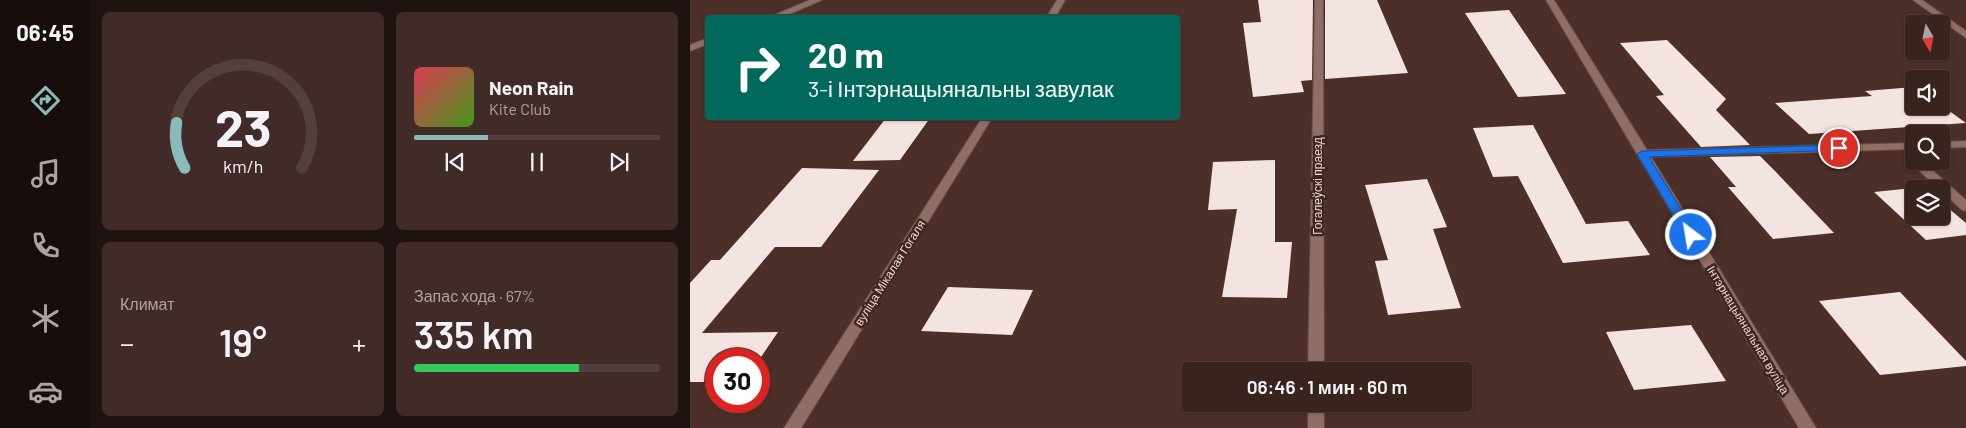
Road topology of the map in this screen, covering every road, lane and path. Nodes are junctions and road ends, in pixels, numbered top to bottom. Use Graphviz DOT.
graph roads {
  1 [pos="818,0"];
  2 [pos="1062,0"];
  3 [pos="1319,0"];
  4 [pos="1550,0"];
  5 [pos="1916,0"];
  6 [pos="778,15"];
  7 [pos="1052,15"];
  8 [pos="1966,35"];
  9 [pos="705,42"];
  10 [pos="690,48"];
  11 [pos="987,120"];
  12 [pos="1950,144"];
  13 [pos="1966,144"];
  14 [pos="1898,146"];
  15 [pos="1905,146"];
  16 [pos="1905,153"];
  17 [pos="1642,154"];
  18 [pos="1924,170"];
  19 [pos="1966,207"];
  20 [pos="1316,362"];
  21 [pos="1316,412"];
  22 [pos="792,428"];
  23 [pos="1316,428"];
  24 [pos="1808,428"];
  1 -- 6 [label="street"];
  2 -- 7 [label="street"];
  3 -- 20 [label="street, Гогалеўскі праезд"];
  4 -- 17 [label="street, Інтэрнацыянальная вуліца"];
  5 -- 8 [label="street"];
  9 -- 10 [label="street"];
  11 -- 22 [label="street, вуліца Мікалая Гогаля"];
  12 -- 13 [label="street"];
  14 -- 15 [label="street"];
  14 -- 16 [label="street"];
  14 -- 17 [label="street"];
  17 -- 24 [label="street, Інтэрнацыянальная вуліца"];
  18 -- 19 [label="street"];
  21 -- 23 [label="street"];
}
